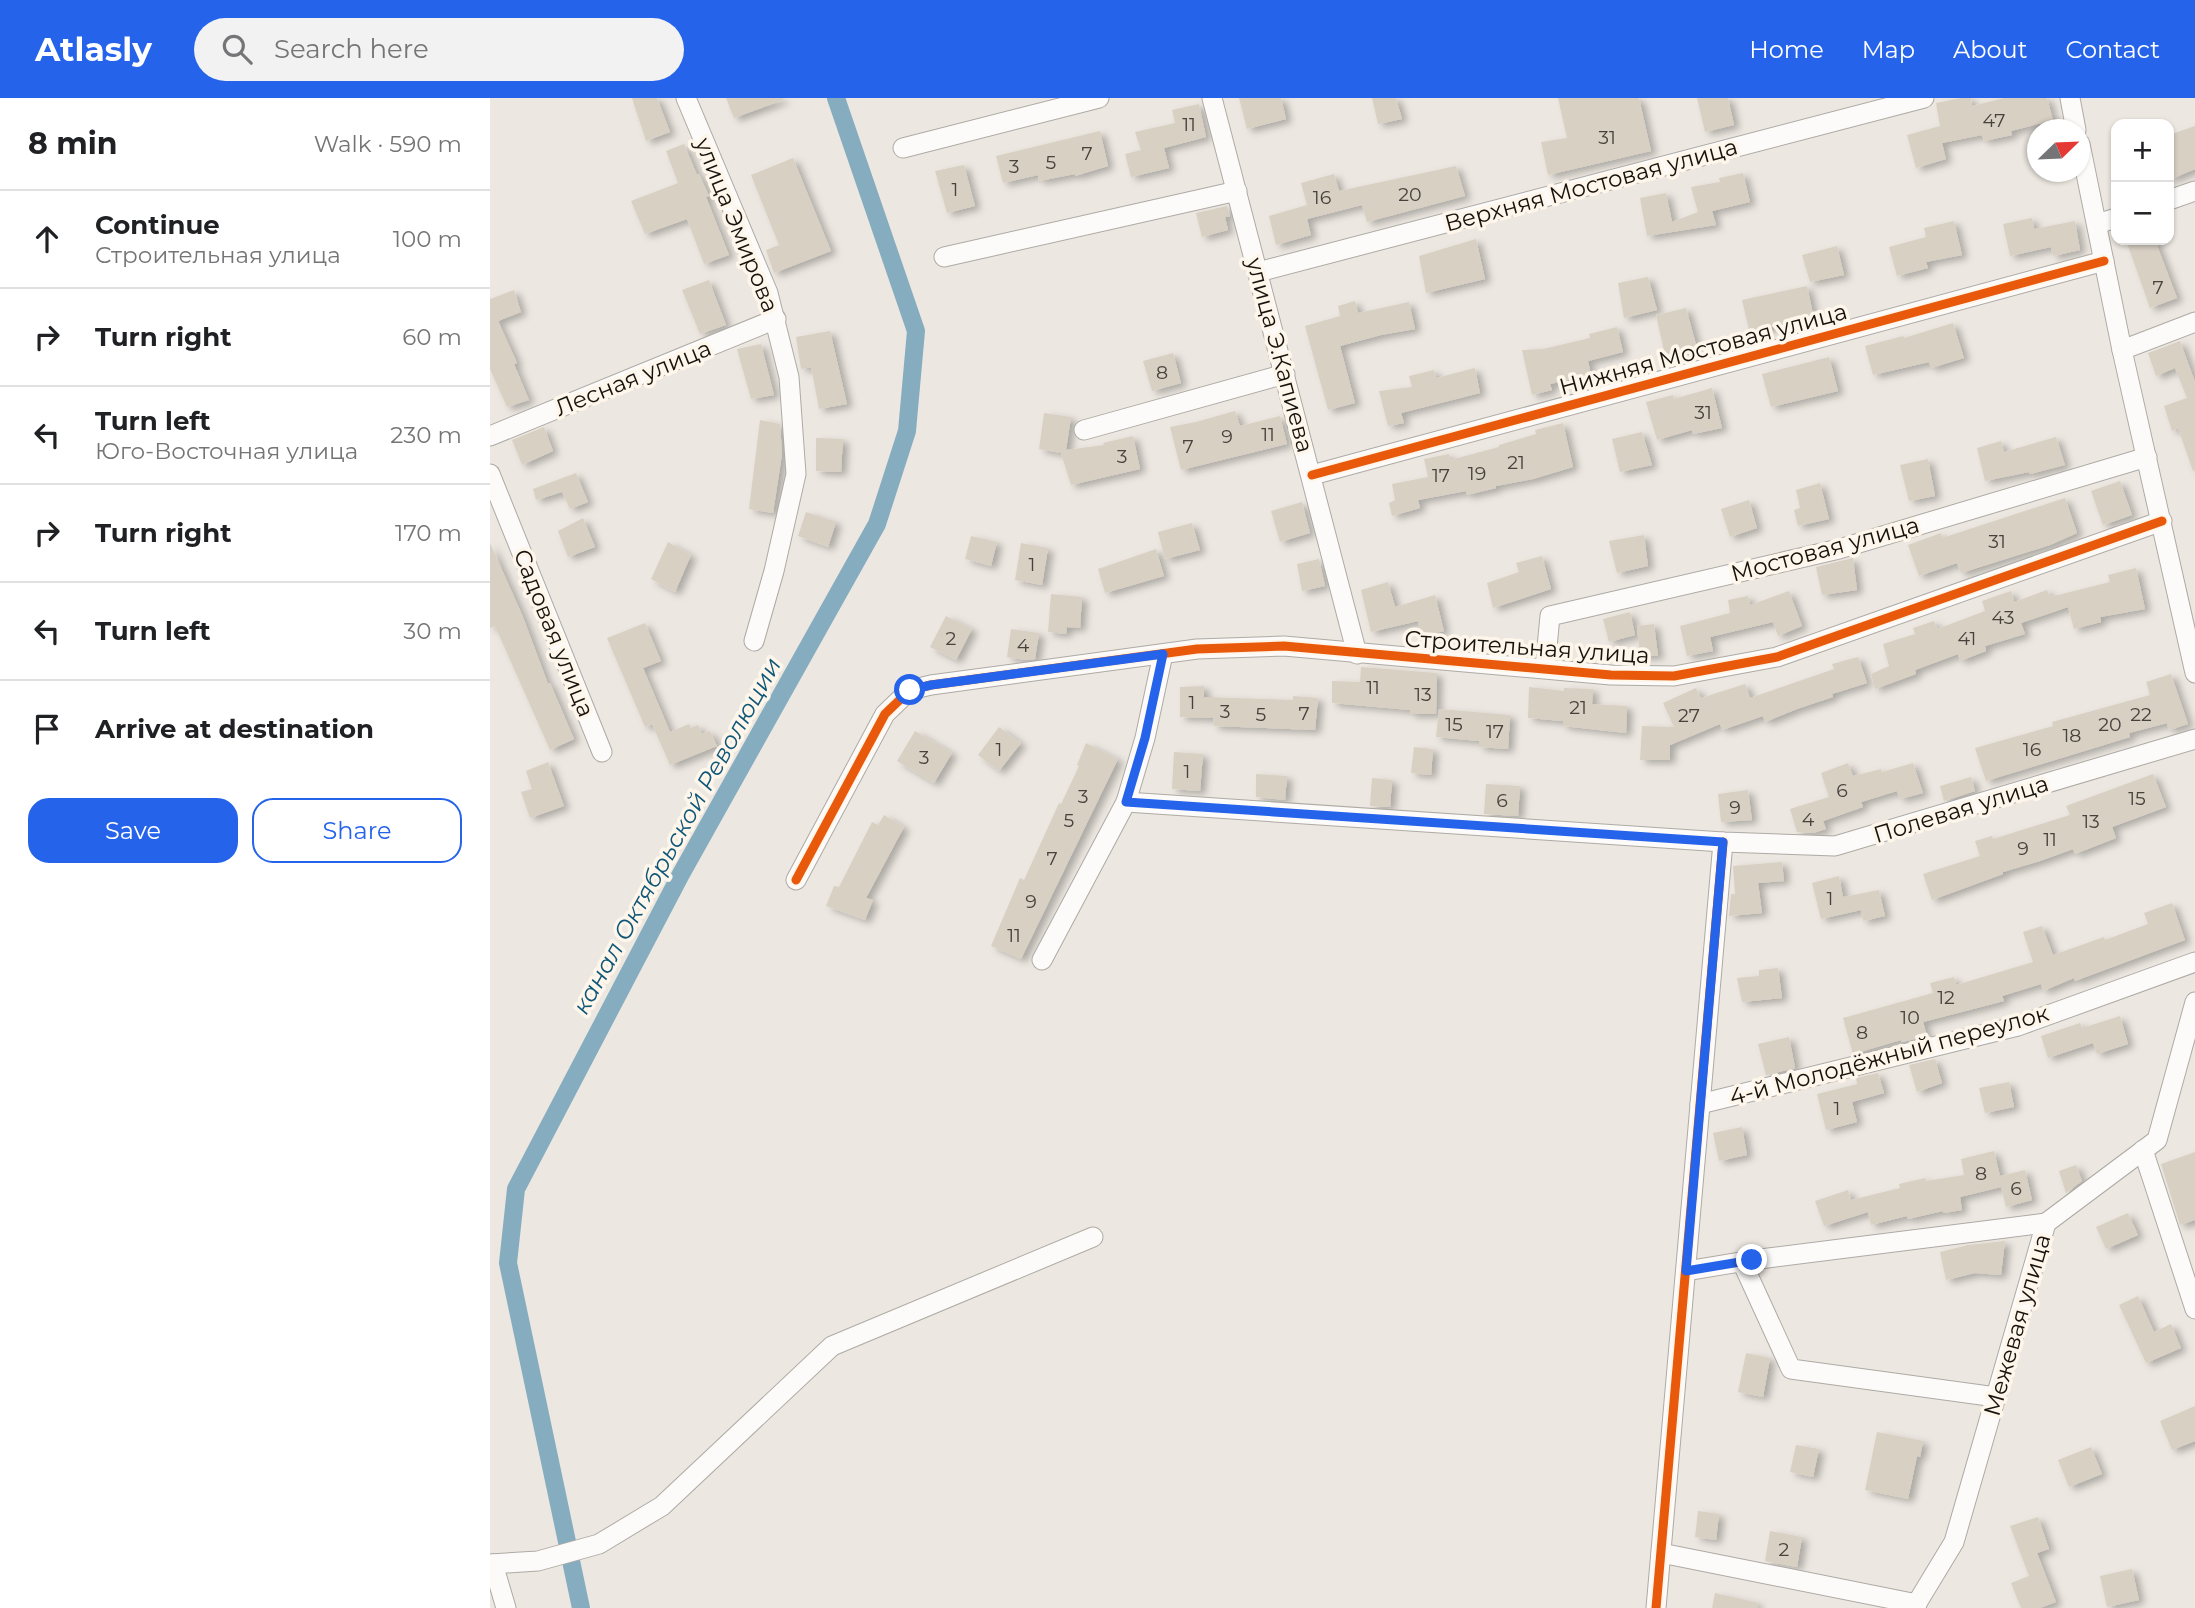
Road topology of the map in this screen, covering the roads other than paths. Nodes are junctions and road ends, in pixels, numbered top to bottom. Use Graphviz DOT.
graph roads {
  1 [pos="686,98"];
  2 [pos="1099,98"];
  3 [pos="1212,98"];
  4 [pos="1924,98"];
  5 [pos="2070,98"];
  6 [pos="2074,119"];
  7 [pos="903,148"];
  8 [pos="2088,182"];
  9 [pos="1237,191"];
  10 [pos="2195,191"];
  11 [pos="2174,198"];
  12 [pos="2111,220"];
  13 [pos="2096,224"];
  14 [pos="944,257"];
  15 [pos="2104,261"];
  16 [pos="1258,272"];
  17 [pos="776,319"];
  18 [pos="2195,322"];
  19 [pos="2122,350"];
  20 [pos="1285,374"];
  21 [pos="1084,430"];
  22 [pos="490,436"];
  23 [pos="2147,457"];
  24 [pos="490,474"];
  25 [pos="1312,475"];
  26 [pos="2162,521"];
  27 [pos="754,641"];
  28 [pos="1163,654"];
  29 [pos="1357,654"];
  30 [pos="1545,668"];
  31 [pos="2195,673"];
  32 [pos="2195,739"];
  33 [pos="602,752"];
  34 [pos="1126,802"];
  35 [pos="1723,842"];
  36 [pos="796,880"];
  37 [pos="1042,960"];
  38 [pos="2195,962"];
  39 [pos="2195,1002"];
  40 [pos="1700,1104"];
  41 [pos="2143,1150"];
  42 [pos="2046,1223"];
  43 [pos="1093,1237"];
  44 [pos="1742,1262"];
  45 [pos="1686,1271"];
  46 [pos="2195,1309"];
  47 [pos="1996,1397"];
  48 [pos="1661,1553"];
  49 [pos="492,1564"];
  50 [pos="1916,1606"];
  51 [pos="506,1608"];
  52 [pos="1656,1608"];
  1 -- 17 [label="street, улица Эмирова"];
  2 -- 7 [label="street"];
  3 -- 9 [label="street, улица Э.Капиева"];
  4 -- 16 [label="street, Верхняя Мостовая улица"];
  5 -- 6 [label="street"];
  8 -- 13 [label="street"];
  9 -- 14 [label="street"];
  9 -- 16 [label="street, улица Э.Капиева"];
  10 -- 11 [label="street"];
  12 -- 13 [label="street"];
  13 -- 15 [label="street"];
  15 -- 19 [label="street"];
  15 -- 25 [label="street, Нижняя Мостовая улица"];
  16 -- 20 [label="street, улица Э.Капиева"];
  17 -- 22 [label="street, Лесная улица"];
  17 -- 27 [label="street, улица Эмирова"];
  18 -- 19 [label="street"];
  19 -- 23 [label="street"];
  20 -- 21 [label="street"];
  20 -- 25 [label="street, улица Э.Капиева"];
  23 -- 26 [label="street"];
  23 -- 30 [label="street, Мостовая улица"];
  24 -- 33 [label="street, Садовая улица"];
  25 -- 29 [label="street, улица Э.Капиева"];
  26 -- 30 [label="street, Строительная улица"];
  26 -- 31 [label="street"];
  28 -- 29 [label="street, Строительная улица"];
  28 -- 34 [label="street"];
  28 -- 36 [label="street, Строительная улица"];
  29 -- 30 [label="street, Строительная улица"];
  32 -- 35 [label="street, Полевая улица"];
  34 -- 35 [label="street, Полевая улица"];
  34 -- 37 [label="street"];
  35 -- 40 [label="street"];
  38 -- 40 [label="street, 4-й Молодёжный переулок"];
  39 -- 41 [label="street, Межевая улица"];
  40 -- 45 [label="street"];
  41 -- 42 [label="street, Межевая улица"];
  41 -- 46 [label="street"];
  42 -- 44 [label="street"];
  42 -- 47 [label="street, Межевая улица"];
  43 -- 49 [label="street"];
  44 -- 45 [label="street"];
  44 -- 47 [label="street"];
  45 -- 48 [label="street"];
  47 -- 50 [label="street, Межевая улица"];
  48 -- 50 [label="street"];
  48 -- 52 [label="street"];
  49 -- 51 [label="street"];
}
